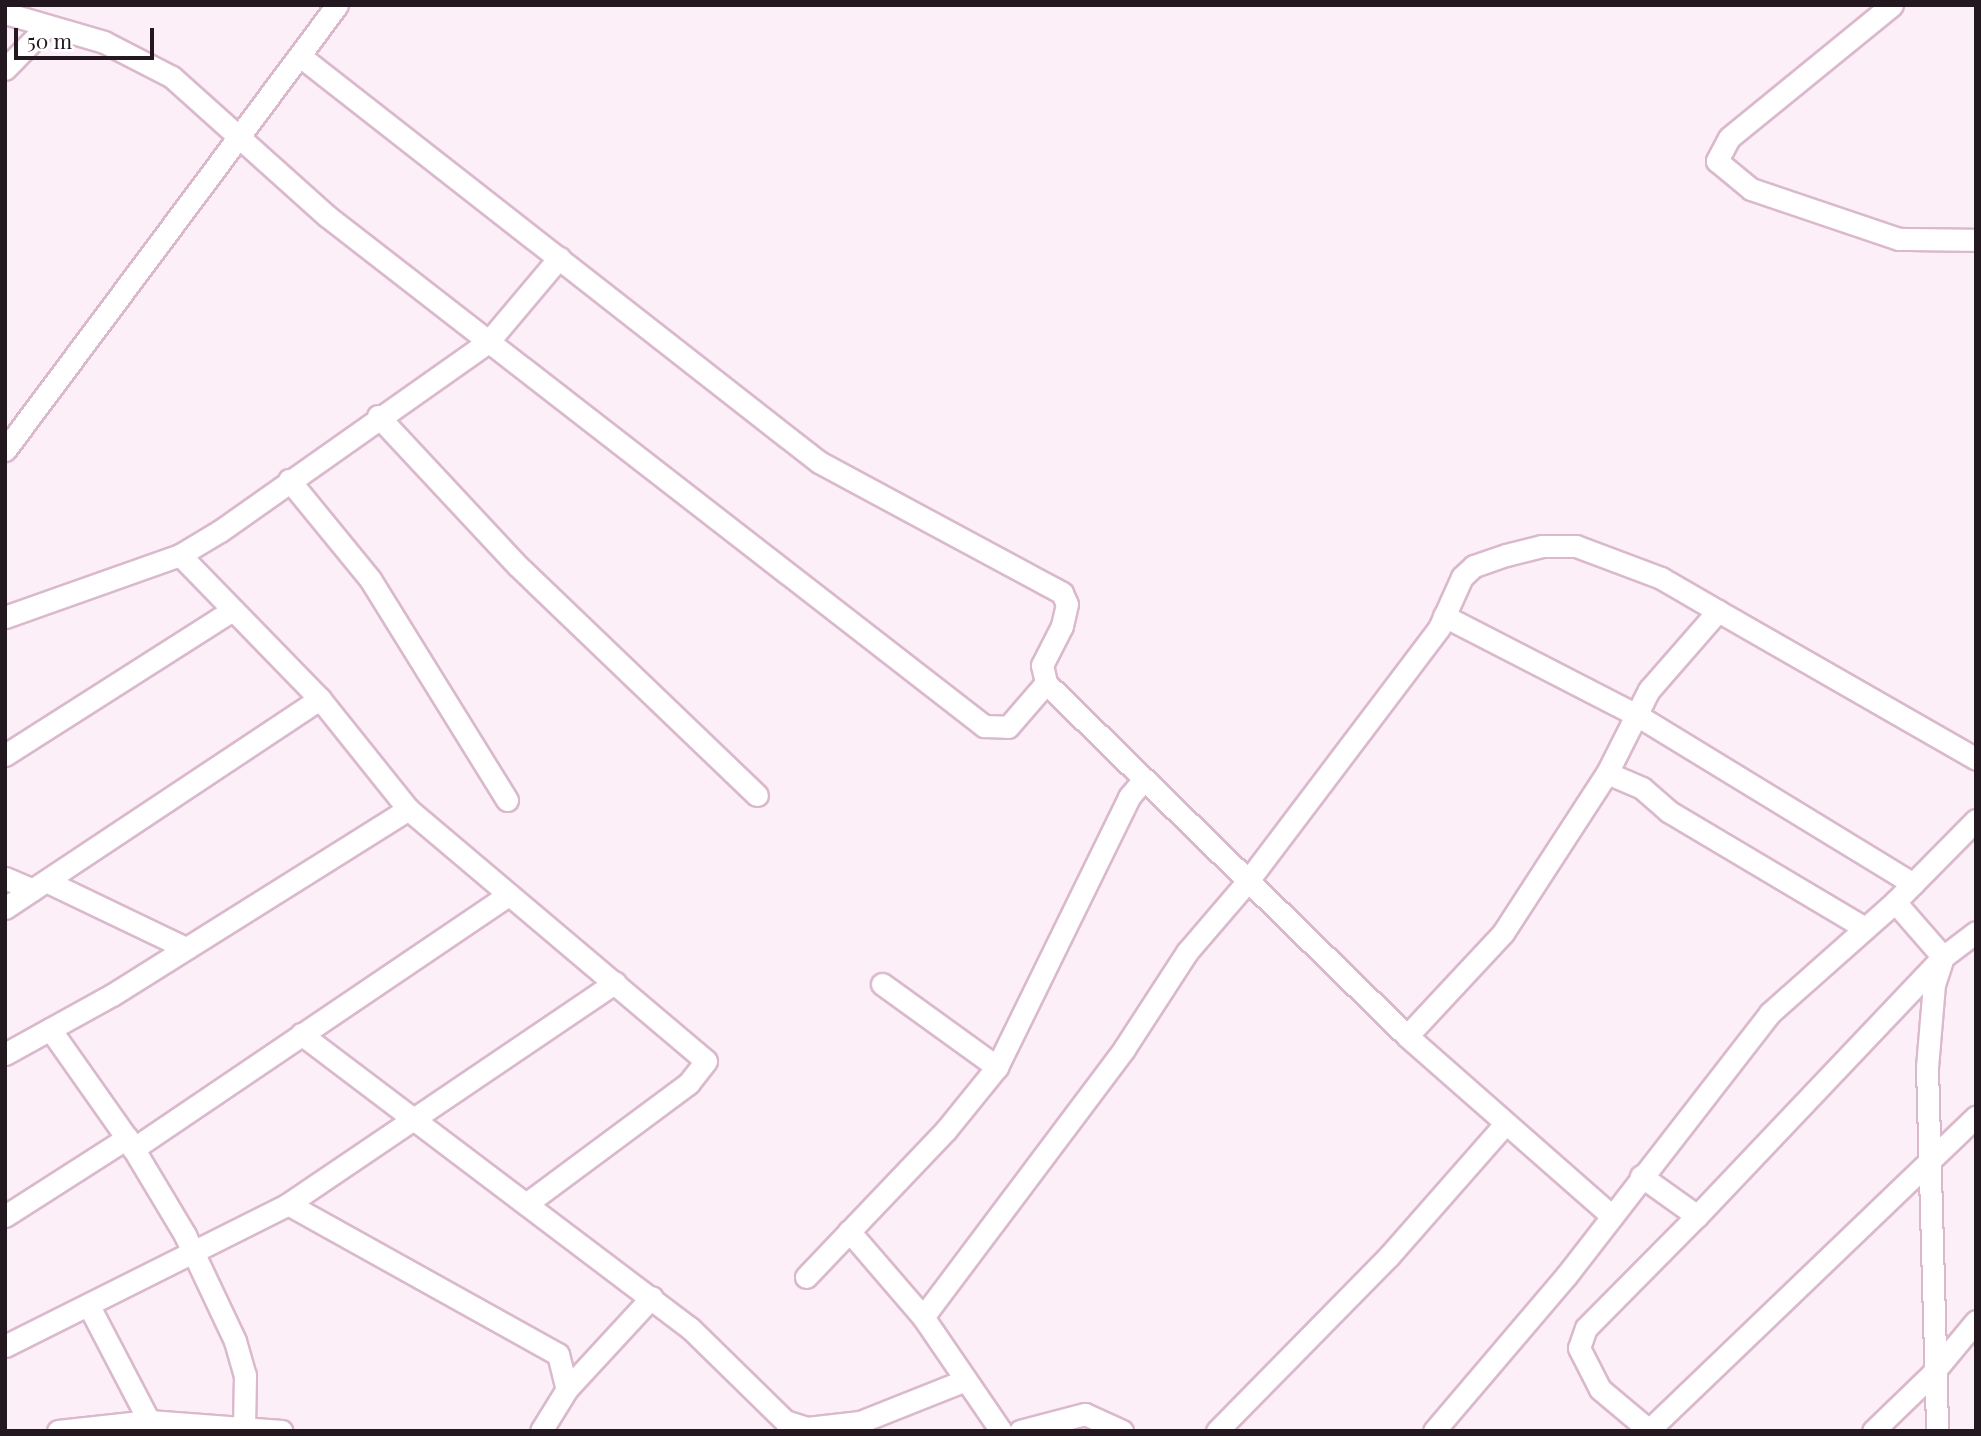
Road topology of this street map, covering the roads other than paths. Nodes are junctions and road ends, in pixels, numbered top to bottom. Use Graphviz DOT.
graph roads {
  1 [pos="337,5"];
  2 [pos="1892,5"];
  3 [pos="5,13"];
  4 [pos="46,27"];
  5 [pos="300,56"];
  6 [pos="5,69"];
  7 [pos="238,134"];
  8 [pos="1976,240"];
  9 [pos="559,258"];
  10 [pos="489,341"];
  11 [pos="378,416"];
  12 [pos="5,450"];
  13 [pos="289,480"];
  14 [pos="180,555"];
  15 [pos="231,611"];
  16 [pos="1718,611"];
  17 [pos="1444,616"];
  18 [pos="5,617"];
  19 [pos="1046,683"];
  20 [pos="320,699"];
  21 [pos="1635,715"];
  22 [pos="5,755"];
  23 [pos="1976,759"];
  24 [pos="1607,773"];
  25 [pos="1144,779"];
  26 [pos="757,795"];
  27 [pos="507,800"];
  28 [pos="408,809"];
  29 [pos="1976,820"];
  30 [pos="5,878"];
  31 [pos="1247,882"];
  32 [pos="1913,884"];
  33 [pos="40,886"];
  34 [pos="509,894"];
  35 [pos="1895,902"];
  36 [pos="5,908"];
  37 [pos="1865,928"];
  38 [pos="1976,932"];
  39 [pos="186,948"];
  40 [pos="1943,957"];
  41 [pos="615,983"];
  42 [pos="882,984"];
  43 [pos="50,1029"];
  44 [pos="301,1034"];
  45 [pos="1407,1036"];
  46 [pos="5,1054"];
  47 [pos="997,1067"];
  48 [pos="1976,1116"];
  49 [pos="411,1121"];
  50 [pos="1504,1125"];
  51 [pos="130,1144"];
  52 [pos="1929,1162"];
  53 [pos="1641,1176"];
  54 [pos="289,1204"];
  55 [pos="526,1204"];
  56 [pos="1611,1215"];
  57 [pos="5,1216"];
  58 [pos="1697,1216"];
  59 [pos="849,1231"];
  60 [pos="194,1256"];
  61 [pos="806,1277"];
  62 [pos="652,1297"];
  63 [pos="90,1308"];
  64 [pos="923,1317"];
  65 [pos="1976,1321"];
  66 [pos="5,1346"];
  67 [pos="1932,1374"];
  68 [pos="963,1381"];
  69 [pos="567,1389"];
  70 [pos="149,1421"];
  71 [pos="244,1427"];
  72 [pos="1649,1430"];
  73 [pos="58,1431"];
  74 [pos="282,1431"];
  75 [pos="541,1431"];
  76 [pos="1001,1431"];
  77 [pos="1020,1431"];
  78 [pos="1122,1431"];
  79 [pos="1217,1431"];
  80 [pos="1434,1431"];
  81 [pos="1873,1431"];
  82 [pos="1937,1431"];
  1 -- 5 [label="street"];
  2 -- 8 [label="street"];
  3 -- 4 [label="street"];
  4 -- 6 [label="street"];
  4 -- 7 [label="street"];
  5 -- 7 [label="street"];
  5 -- 9 [label="street"];
  7 -- 10 [label="street"];
  7 -- 12 [label="street"];
  9 -- 10 [label="street"];
  9 -- 19 [label="street"];
  10 -- 11 [label="street"];
  10 -- 19 [label="street"];
  11 -- 13 [label="street"];
  11 -- 26 [label="street"];
  13 -- 14 [label="street"];
  13 -- 27 [label="street"];
  14 -- 15 [label="street"];
  14 -- 18 [label="street"];
  15 -- 20 [label="street"];
  15 -- 22 [label="street"];
  16 -- 17 [label="street"];
  16 -- 21 [label="street"];
  16 -- 23 [label="street"];
  17 -- 21 [label="street"];
  17 -- 31 [label="street"];
  19 -- 25 [label="street"];
  20 -- 28 [label="street"];
  20 -- 33 [label="street"];
  21 -- 24 [label="street"];
  21 -- 32 [label="street"];
  24 -- 37 [label="street"];
  24 -- 45 [label="street"];
  25 -- 31 [label="street"];
  25 -- 47 [label="street"];
  28 -- 34 [label="street"];
  28 -- 39 [label="street"];
  29 -- 32 [label="street"];
  30 -- 33 [label="street"];
  31 -- 45 [label="street"];
  31 -- 64 [label="street"];
  32 -- 35 [label="street"];
  33 -- 36 [label="street"];
  33 -- 39 [label="street"];
  34 -- 41 [label="street"];
  34 -- 44 [label="street"];
  35 -- 37 [label="street"];
  35 -- 40 [label="street"];
  37 -- 53 [label="street"];
  38 -- 40 [label="street"];
  39 -- 43 [label="street"];
  40 -- 52 [label="street"];
  40 -- 58 [label="street"];
  41 -- 49 [label="street"];
  41 -- 55 [label="street"];
  42 -- 47 [label="street"];
  43 -- 46 [label="street"];
  43 -- 51 [label="street"];
  44 -- 49 [label="street"];
  44 -- 51 [label="street"];
  45 -- 50 [label="street"];
  47 -- 59 [label="street"];
  48 -- 52 [label="street"];
  49 -- 54 [label="street"];
  49 -- 55 [label="street"];
  50 -- 56 [label="street"];
  50 -- 79 [label="street"];
  51 -- 57 [label="street"];
  51 -- 60 [label="street"];
  52 -- 67 [label="street"];
  52 -- 72 [label="street"];
  53 -- 56 [label="street"];
  53 -- 58 [label="street"];
  54 -- 60 [label="street"];
  54 -- 69 [label="street"];
  55 -- 62 [label="street"];
  56 -- 80 [label="street"];
  58 -- 72 [label="street"];
  59 -- 61 [label="street"];
  59 -- 64 [label="street"];
  60 -- 63 [label="street"];
  60 -- 71 [label="street"];
  62 -- 68 [label="street"];
  62 -- 69 [label="street"];
  63 -- 66 [label="street"];
  63 -- 70 [label="street"];
  64 -- 68 [label="street"];
  65 -- 67 [label="street"];
  67 -- 81 [label="street"];
  67 -- 82 [label="street"];
  68 -- 76 [label="street"];
  69 -- 75 [label="street"];
  70 -- 71 [label="street"];
  70 -- 73 [label="street"];
  71 -- 74 [label="street"];
  77 -- 78 [label="street"];
}
